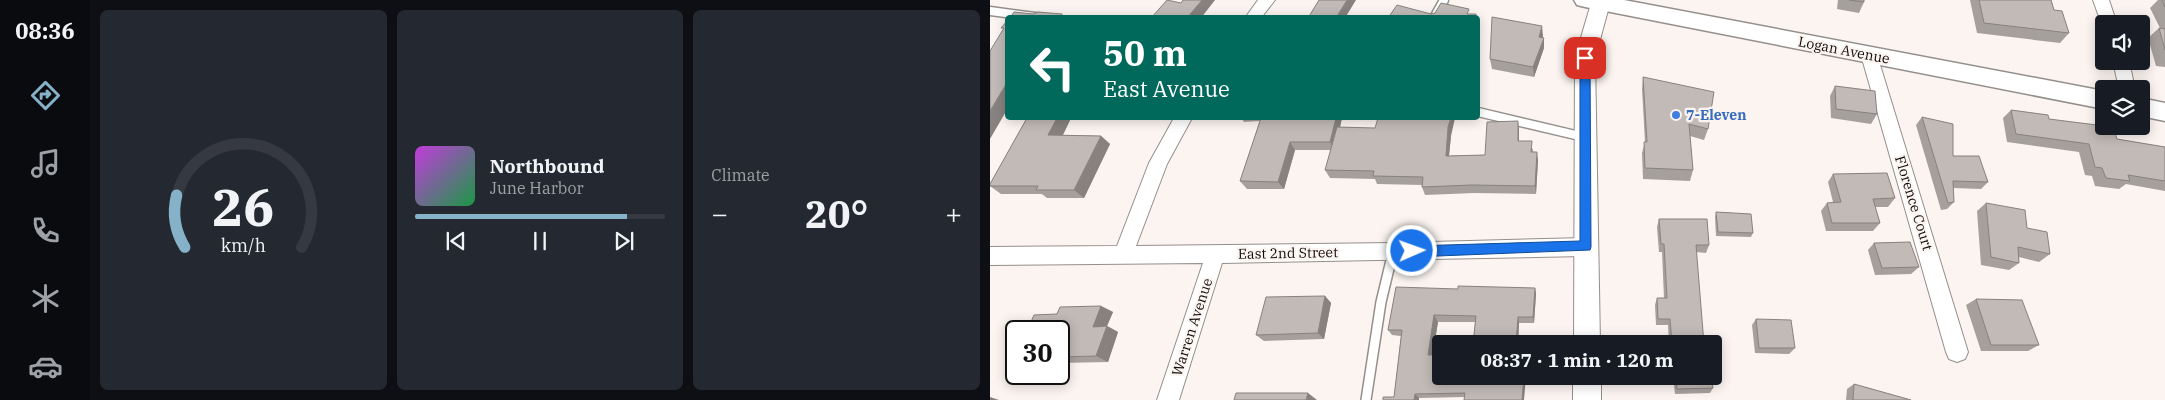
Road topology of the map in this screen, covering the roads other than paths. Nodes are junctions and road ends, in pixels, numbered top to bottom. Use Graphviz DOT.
graph roads {
  1 [pos="1267,0"];
  2 [pos="1444,0"];
  3 [pos="2101,0"];
  4 [pos="1595,1"];
  5 [pos="990,10"];
  6 [pos="1022,15"];
  7 [pos="1254,15"];
  8 [pos="1436,15"];
  9 [pos="2106,15"];
  10 [pos="1869,55"];
  11 [pos="2095,98"];
  12 [pos="2150,109"];
  13 [pos="1480,112"];
  14 [pos="2165,112"];
  15 [pos="1182,120"];
  16 [pos="1586,138"];
  17 [pos="1586,247"];
  18 [pos="1393,252"];
  19 [pos="1122,255"];
  20 [pos="1215,255"];
  21 [pos="990,256"];
  22 [pos="1587,335"];
  23 [pos="1957,352"];
  24 [pos="1587,385"];
  25 [pos="1168,400"];
  26 [pos="1366,400"];
  27 [pos="1588,400"];
  1 -- 7 [label="street"];
  2 -- 8 [label="lane"];
  3 -- 9 [label="street"];
  4 -- 10 [label="main road, Logan Avenue"];
  4 -- 16 [label="street"];
  5 -- 6 [label="lane"];
  10 -- 11 [label="main road, Logan Avenue"];
  10 -- 23 [label="street, Florence Court"];
  12 -- 14 [label="main road"];
  13 -- 16 [label="lane"];
  15 -- 19 [label="street"];
  16 -- 17 [label="street"];
  17 -- 18 [label="street, East 2nd Street"];
  17 -- 22 [label="street"];
  18 -- 20 [label="street, East 2nd Street"];
  18 -- 26 [label="lane"];
  19 -- 20 [label="street, East 2nd Street"];
  19 -- 21 [label="street, East 2nd Street"];
  20 -- 25 [label="street, Warren Avenue"];
  24 -- 27 [label="street"];
}
